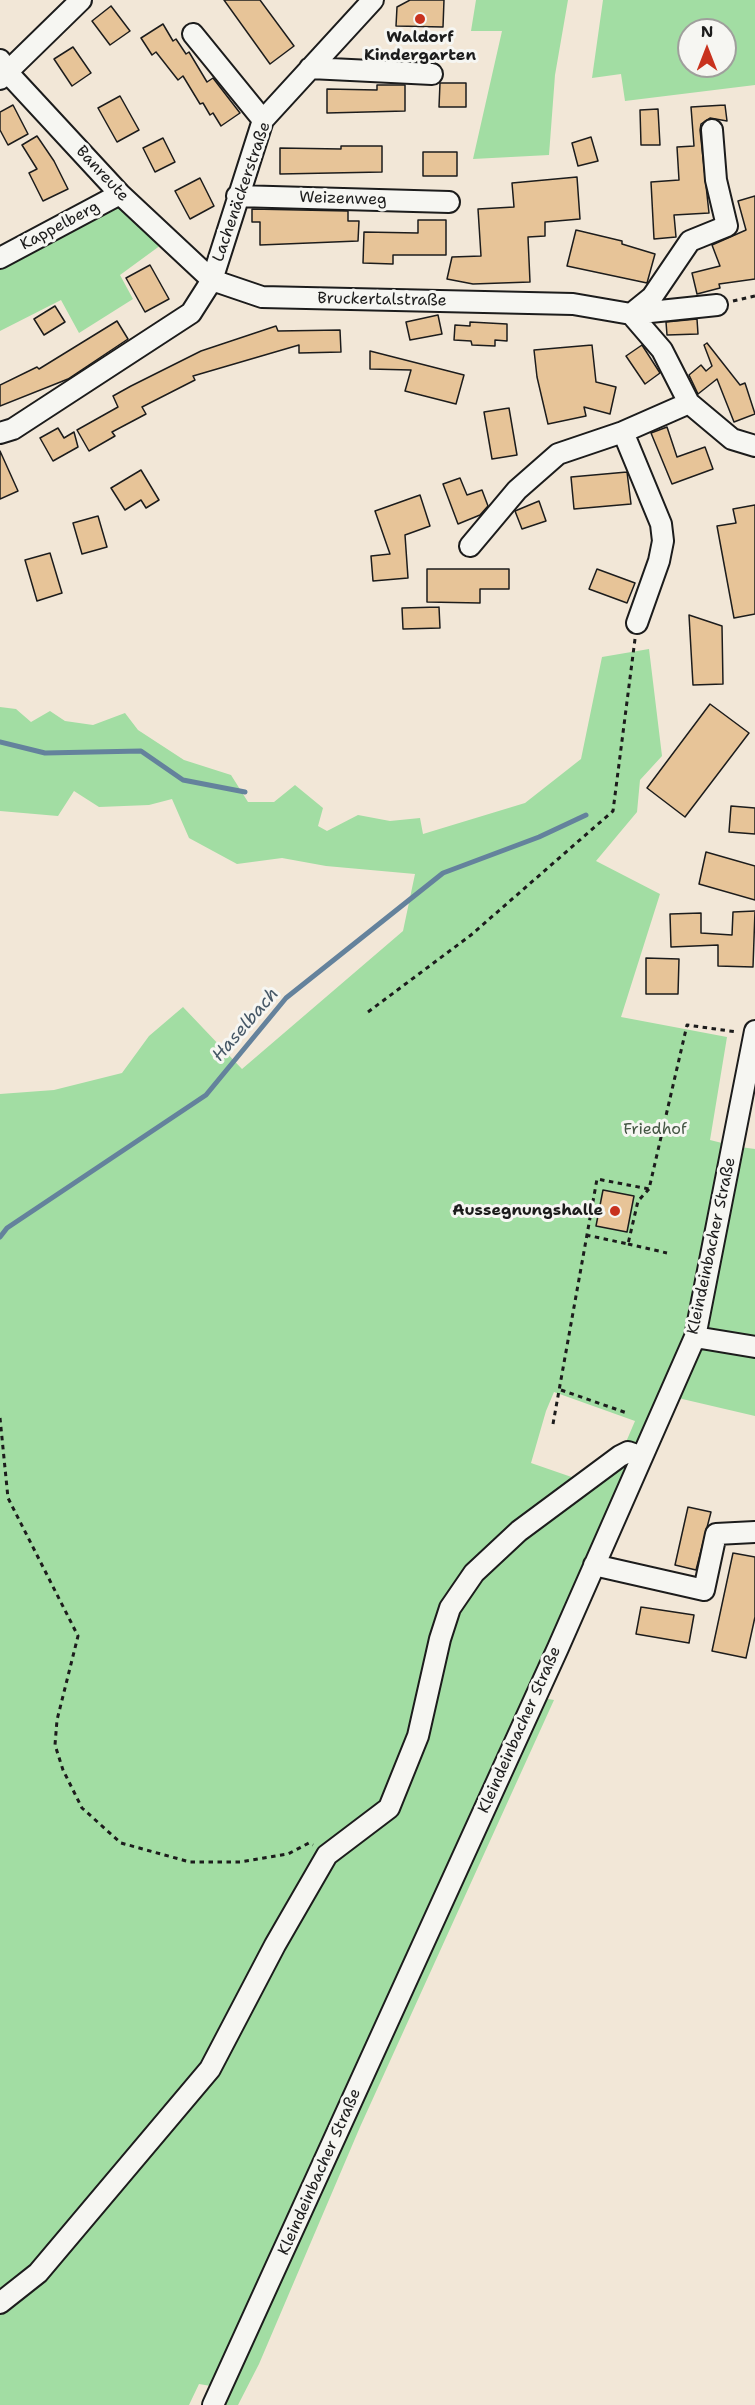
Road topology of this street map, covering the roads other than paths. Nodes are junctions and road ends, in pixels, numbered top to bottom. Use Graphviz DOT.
graph roads {
  1 [pos="81,0"];
  2 [pos="373,0"];
  3 [pos="193,34"];
  4 [pos="310,68"];
  5 [pos="3,71"];
  6 [pos="432,74"];
  7 [pos="263,120"];
  8 [pos="712,130"];
  9 [pos="120,194"];
  10 [pos="237,196"];
  11 [pos="449,202"];
  12 [pos="0,258"];
  13 [pos="212,280"];
  14 [pos="717,305"];
  15 [pos="631,314"];
  16 [pos="689,403"];
  17 [pos="624,432"];
  18 [pos="0,433"];
  19 [pos="755,446"];
  20 [pos="470,546"];
  21 [pos="638,623"];
  22 [pos="748,1037"];
  23 [pos="695,1337"];
  24 [pos="755,1347"];
  25 [pos="642,1457"];
  26 [pos="755,1532"];
  27 [pos="594,1565"];
  28 [pos="0,2303"];
  29 [pos="213,2405"];
  1 -- 5 [label="street"];
  2 -- 4 [label="street, Lachenäckerstraße"];
  3 -- 7 [label="street"];
  4 -- 6 [label="street"];
  4 -- 7 [label="street, Lachenäckerstraße"];
  5 -- 9 [label="street, Banreute"];
  7 -- 10 [label="street, Lachenäckerstraße"];
  8 -- 15 [label="street"];
  9 -- 12 [label="street, Kappelberg"];
  9 -- 13 [label="street, Banreute"];
  10 -- 11 [label="street, Weizenweg"];
  10 -- 13 [label="street, Lachenäckerstraße"];
  13 -- 15 [label="street, Bruckertalstraße"];
  13 -- 18 [label="street"];
  14 -- 15 [label="street, Bruckertalstraße"];
  15 -- 16 [label="street"];
  16 -- 17 [label="street"];
  16 -- 19 [label="street"];
  17 -- 20 [label="street"];
  17 -- 21 [label="street"];
  22 -- 23 [label="street, Kleindeinbacher Straße"];
  23 -- 24 [label="street"];
  23 -- 25 [label="street, Kleindeinbacher Straße"];
  25 -- 27 [label="street, Kleindeinbacher Straße"];
  25 -- 28 [label="street"];
  26 -- 27 [label="street"];
  27 -- 29 [label="street, Kleindeinbacher Straße"];
}
